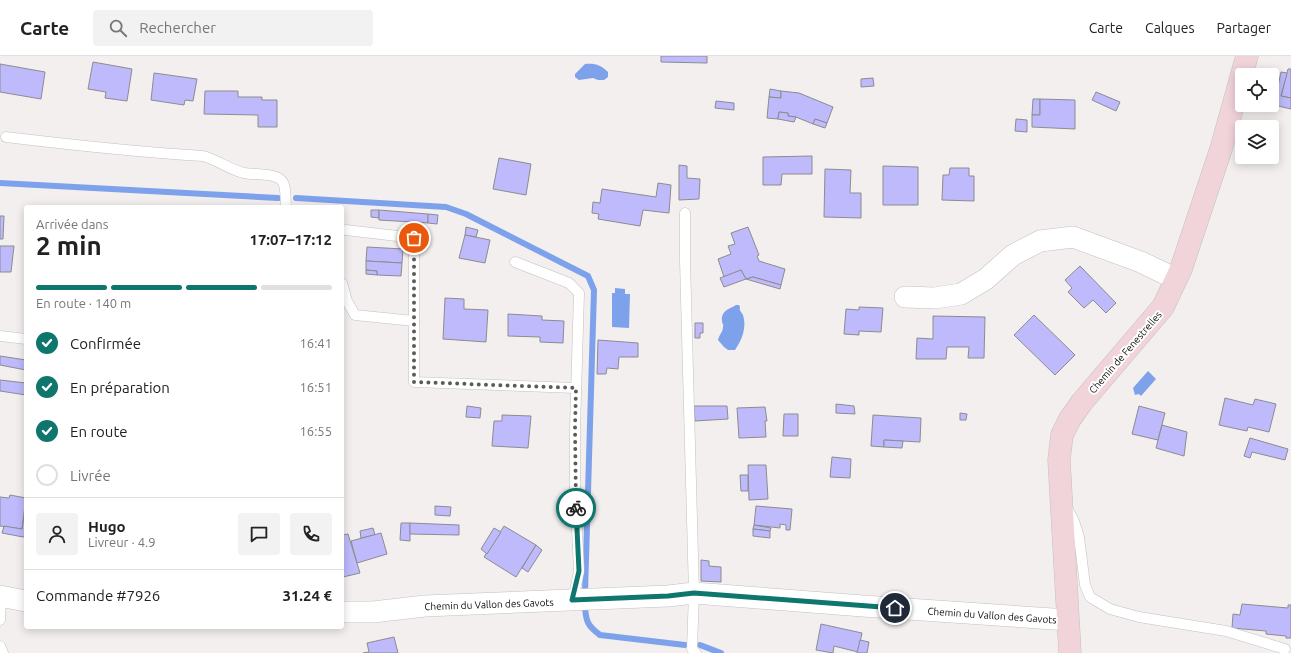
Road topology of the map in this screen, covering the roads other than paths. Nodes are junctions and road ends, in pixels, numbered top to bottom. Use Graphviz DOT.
graph roads {
  1 [pos="1247,56"];
  2 [pos="6,137"];
  3 [pos="286,205"];
  4 [pos="685,213"];
  5 [pos="346,230"];
  6 [pos="515,262"];
  7 [pos="1176,279"];
  8 [pos="344,290"];
  9 [pos="905,298"];
  10 [pos="414,321"];
  11 [pos="0,336"];
  12 [pos="24,339"];
  13 [pos="576,388"];
  14 [pos="1061,498"];
  15 [pos="694,593"];
  16 [pos="1,597"];
  17 [pos="572,600"];
  18 [pos="24,601"];
  19 [pos="344,612"];
  20 [pos="0,620"];
  21 [pos="1068,620"];
  22 [pos="0,646"];
  23 [pos="1285,649"];
  24 [pos="3,653"];
  25 [pos="696,653"];
  26 [pos="1070,653"];
  1 -- 7 [label="street, Chemin de Fenestrelles"];
  2 -- 3 [label="lane"];
  4 -- 15 [label="lane"];
  5 -- 10 [label="lane"];
  6 -- 13 [label="lane"];
  7 -- 9 [label="street"];
  7 -- 14 [label="street, Chemin de Fenestrelles"];
  8 -- 10 [label="lane"];
  10 -- 13 [label="lane"];
  11 -- 12 [label="lane"];
  13 -- 17 [label="lane"];
  14 -- 21 [label="street, Chemin de Fenestrelles"];
  14 -- 23 [label="lane"];
  15 -- 17 [label="street, Chemin du Vallon des Gavots"];
  15 -- 21 [label="street, Chemin du Vallon des Gavots"];
  15 -- 25 [label="lane"];
  16 -- 18 [label="street"];
  16 -- 20 [label="lane"];
  17 -- 19 [label="street, Chemin du Vallon des Gavots"];
  21 -- 26 [label="street, Chemin de Fenestrelles"];
  22 -- 24 [label="lane"];
}
